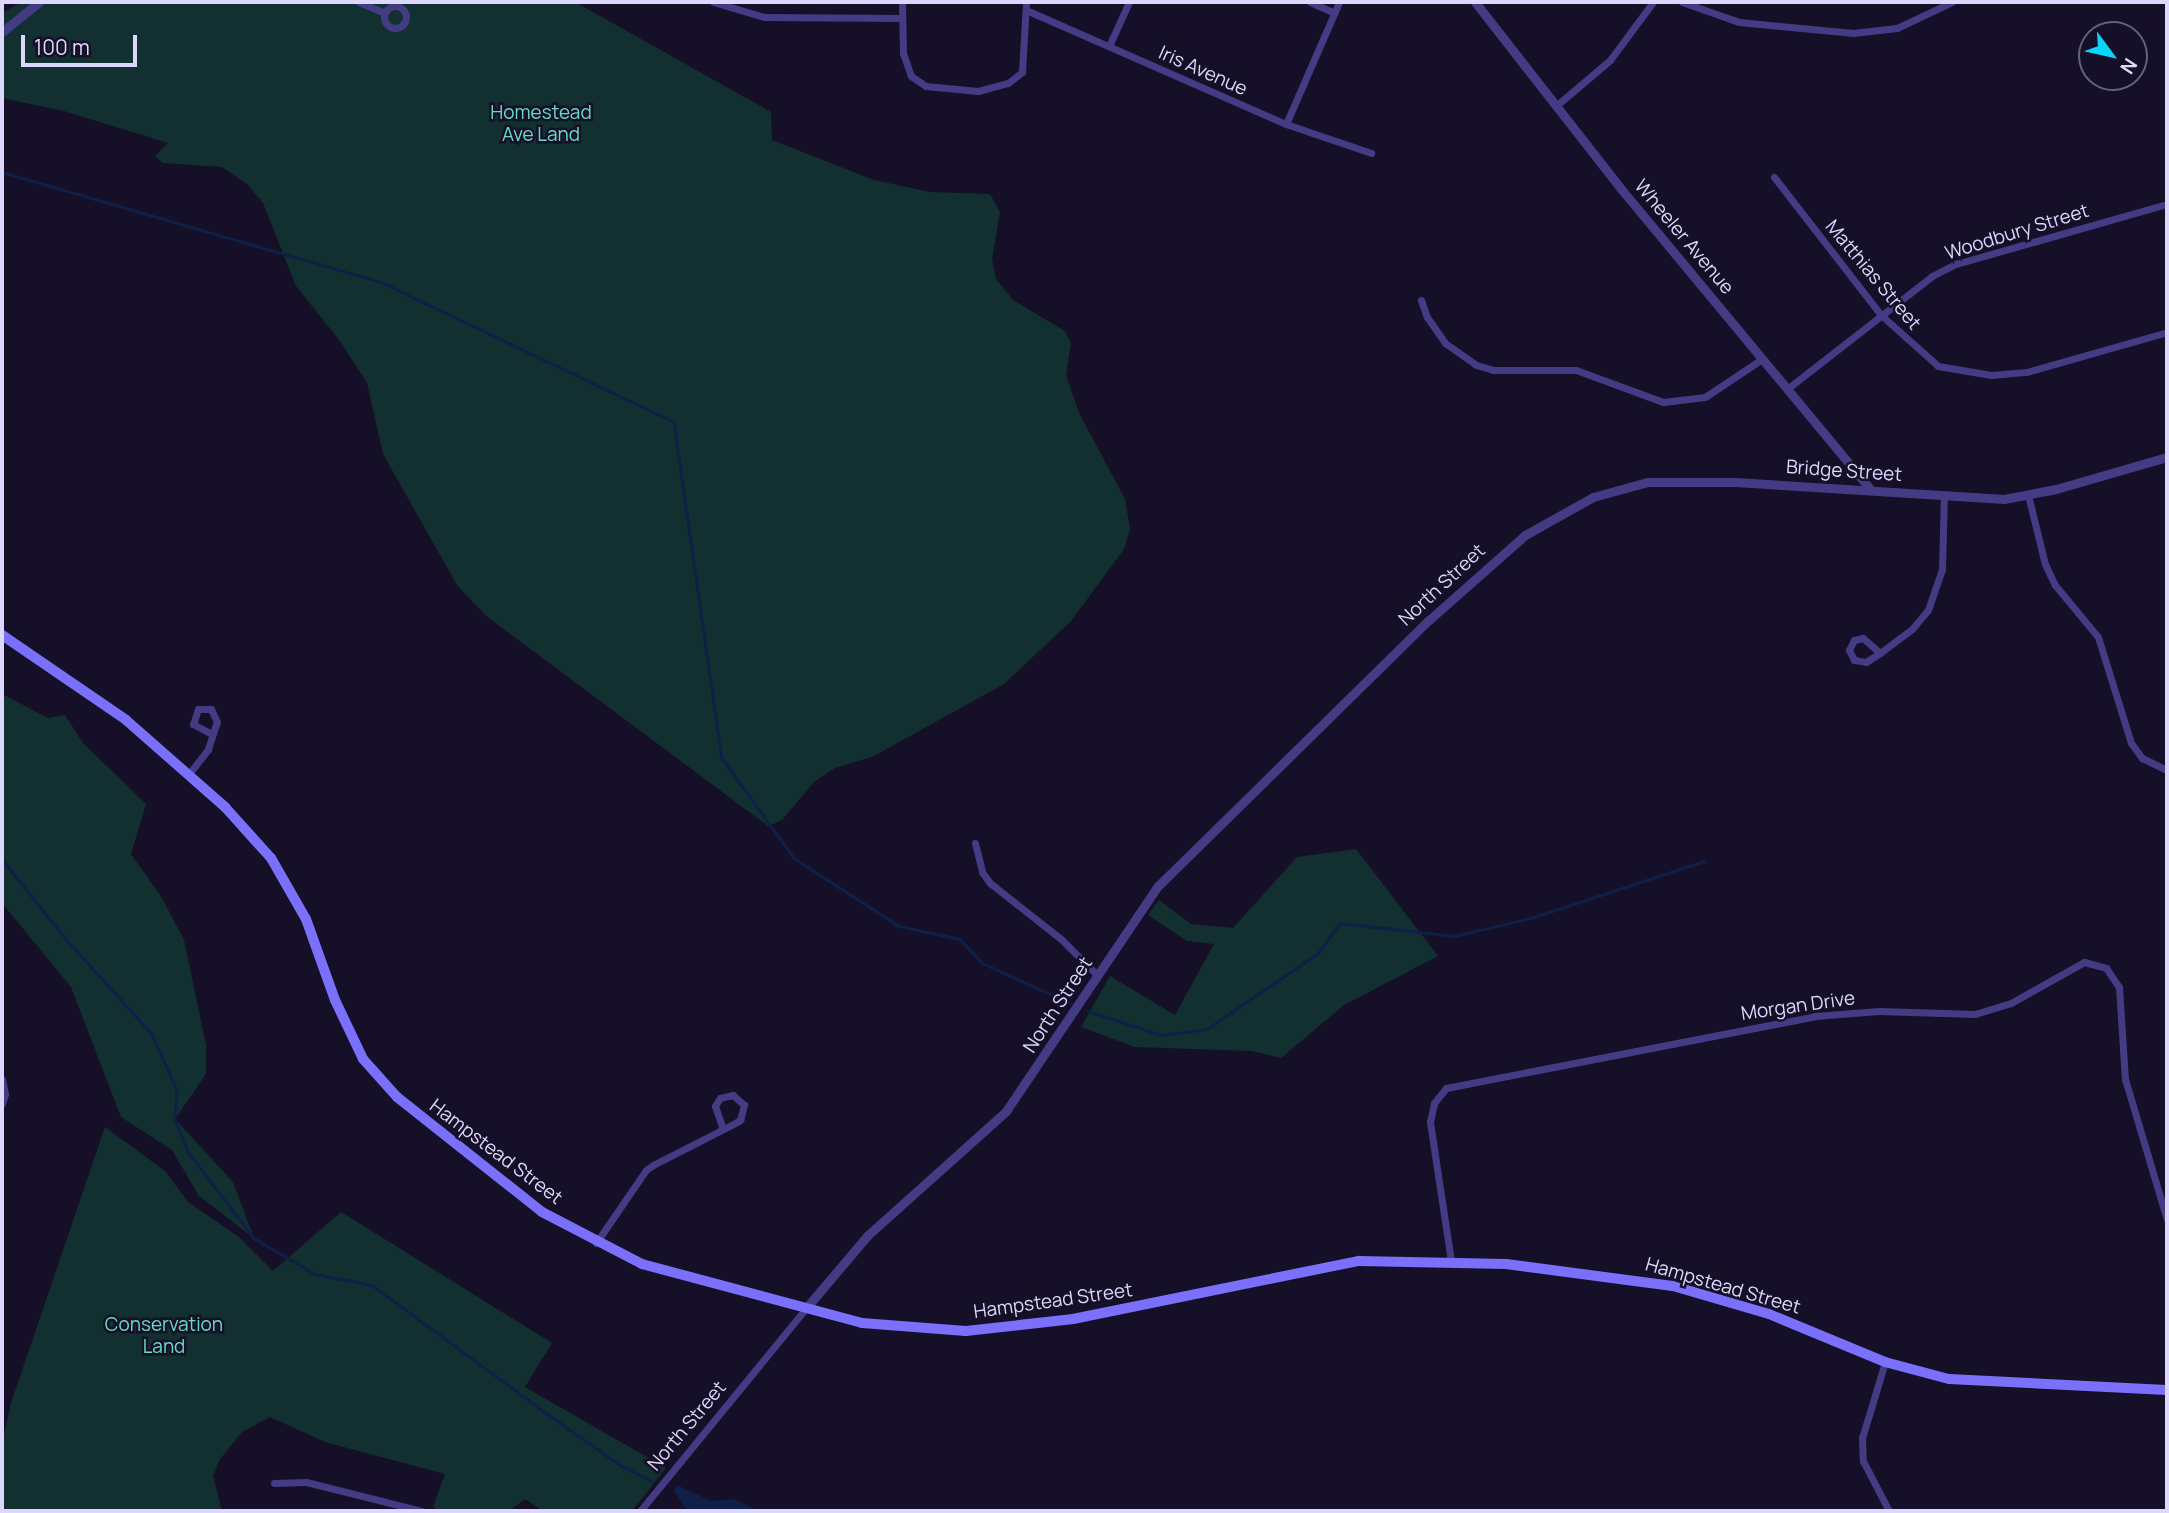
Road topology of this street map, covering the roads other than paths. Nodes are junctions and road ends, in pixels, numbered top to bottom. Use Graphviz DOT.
graph roads {
  1 [pos="39,2"];
  2 [pos="359,2"];
  3 [pos="713,2"];
  4 [pos="902,2"];
  5 [pos="1129,2"];
  6 [pos="1310,2"];
  7 [pos="1339,2"];
  8 [pos="1475,2"];
  9 [pos="1653,2"];
  10 [pos="1682,2"];
  11 [pos="1952,2"];
  12 [pos="1026,6"];
  13 [pos="385,13"];
  14 [pos="1335,13"];
  15 [pos="902,18"];
  16 [pos="2,32"];
  17 [pos="1109,46"];
  18 [pos="1557,105"];
  19 [pos="1286,124"];
  20 [pos="1371,153"];
  21 [pos="1774,177"];
  22 [pos="2167,204"];
  23 [pos="1421,300"];
  24 [pos="1881,315"];
  25 [pos="2167,332"];
  26 [pos="1762,359"];
  27 [pos="1787,389"];
  28 [pos="2167,457"];
  29 [pos="1871,490"];
  30 [pos="1944,495"];
  31 [pos="2028,495"];
  32 [pos="1525,535"];
  33 [pos="2,635"];
  34 [pos="1880,653"];
  35 [pos="212,734"];
  36 [pos="2167,770"];
  37 [pos="188,775"];
  38 [pos="975,843"];
  39 [pos="1098,976"];
  40 [pos="2,1079"];
  41 [pos="2,1104"];
  42 [pos="723,1129"];
  43 [pos="2167,1220"];
  44 [pos="596,1243"];
  45 [pos="1451,1261"];
  46 [pos="806,1308"];
  47 [pos="1885,1362"];
  48 [pos="2167,1390"];
  49 [pos="274,1483"];
  50 [pos="422,1511"];
  51 [pos="640,1511"];
  52 [pos="1889,1511"];
  1 -- 16 [label="street"];
  2 -- 13 [label="street"];
  3 -- 15 [label="street"];
  4 -- 15 [label="street"];
  5 -- 17 [label="street"];
  6 -- 14 [label="street"];
  7 -- 14 [label="street"];
  8 -- 18 [label="street, Wheeler Avenue"];
  9 -- 18 [label="street"];
  10 -- 11 [label="street"];
  12 -- 15 [label="street"];
  12 -- 17 [label="street, Iris Avenue"];
  14 -- 19 [label="street"];
  17 -- 19 [label="street, Iris Avenue"];
  18 -- 26 [label="street, Wheeler Avenue"];
  19 -- 20 [label="street, Iris Avenue"];
  21 -- 24 [label="street, Matthias Street"];
  22 -- 24 [label="street, Woodbury Street"];
  23 -- 26 [label="street"];
  24 -- 25 [label="street, Matthias Street"];
  24 -- 27 [label="street, Woodbury Street"];
  26 -- 27 [label="street, Wheeler Avenue"];
  27 -- 29 [label="street, Wheeler Avenue"];
  28 -- 31 [label="street, Bridge Street"];
  29 -- 30 [label="street, Bridge Street"];
  29 -- 32 [label="street, Bridge Street"];
  30 -- 31 [label="street, Bridge Street"];
  30 -- 34 [label="street"];
  31 -- 36 [label="street"];
  32 -- 39 [label="street, North Street"];
  33 -- 37 [label="main road, Hampstead Street"];
  35 -- 37 [label="street"];
  37 -- 44 [label="main road, Hampstead Street"];
  38 -- 39 [label="street"];
  39 -- 46 [label="street, North Street"];
  40 -- 41 [label="street"];
  42 -- 42 [label="street"];
  42 -- 44 [label="street"];
  43 -- 45 [label="street, Morgan Drive"];
  44 -- 46 [label="main road, Hampstead Street"];
  45 -- 46 [label="main road, Hampstead Street"];
  45 -- 47 [label="main road, Hampstead Street"];
  46 -- 51 [label="street, North Street"];
  47 -- 48 [label="main road, Hampstead Street"];
  47 -- 52 [label="street"];
  49 -- 50 [label="street"];
}
